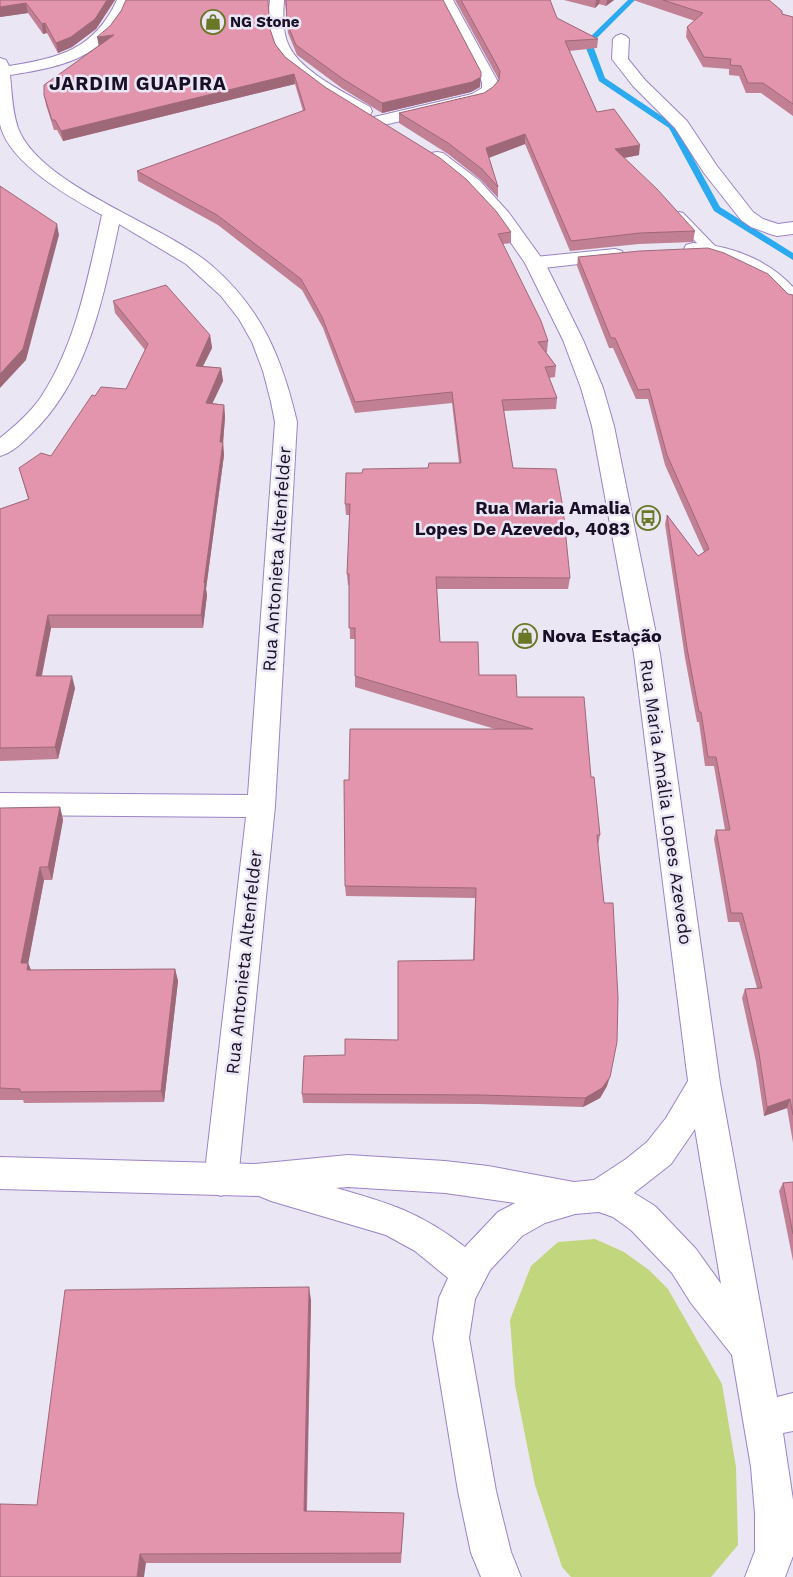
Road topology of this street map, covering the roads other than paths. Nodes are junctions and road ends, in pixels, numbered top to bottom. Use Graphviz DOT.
graph roads {
  1 [pos="124,0"];
  2 [pos="276,0"];
  3 [pos="446,0"];
  4 [pos="621,39"];
  5 [pos="1,68"];
  6 [pos="380,121"];
  7 [pos="112,213"];
  8 [pos="679,216"];
  9 [pos="785,229"];
  10 [pos="710,249"];
  11 [pos="671,250"];
  12 [pos="630,253"];
  13 [pos="534,264"];
  14 [pos="793,298"];
  15 [pos="0,449"];
  16 [pos="0,804"];
  17 [pos="261,806"];
  18 [pos="704,1083"];
  19 [pos="0,1172"];
  20 [pos="221,1180"];
  21 [pos="256,1180"];
  22 [pos="587,1197"];
  23 [pos="468,1272"];
  24 [pos="750,1348"];
  25 [pos="777,1416"];
  26 [pos="776,1568"];
  27 [pos="501,1577"];
  1 -- 5 [label="street"];
  2 -- 6 [label="street, Rua Maria Amália Lopes Azevedo"];
  3 -- 6 [label="street"];
  4 -- 9 [label="street"];
  5 -- 7 [label="street, Rua Antonieta Altenfelder"];
  6 -- 13 [label="street, Rua Maria Amália Lopes Azevedo"];
  7 -- 15 [label="street"];
  7 -- 17 [label="street, Rua Antonieta Altenfelder"];
  8 -- 10 [label="lane"];
  10 -- 11 [label="street"];
  10 -- 14 [label="street"];
  12 -- 13 [label="street"];
  13 -- 18 [label="street, Rua Maria Amália Lopes Azevedo"];
  16 -- 17 [label="street"];
  17 -- 20 [label="street, Rua Antonieta Altenfelder"];
  18 -- 22 [label="street"];
  18 -- 24 [label="street, Rua Maria Amália Lopes Azevedo"];
  19 -- 20 [label="street"];
  20 -- 21 [label="street"];
  21 -- 22 [label="street"];
  21 -- 23 [label="street"];
  22 -- 23 [label="street"];
  22 -- 24 [label="street"];
  23 -- 27 [label="street"];
  24 -- 25 [label="street, Rua Maria Amália Lopes Azevedo"];
  25 -- 26 [label="street, Rua Maria Amália Lopes Azevedo"];
}
